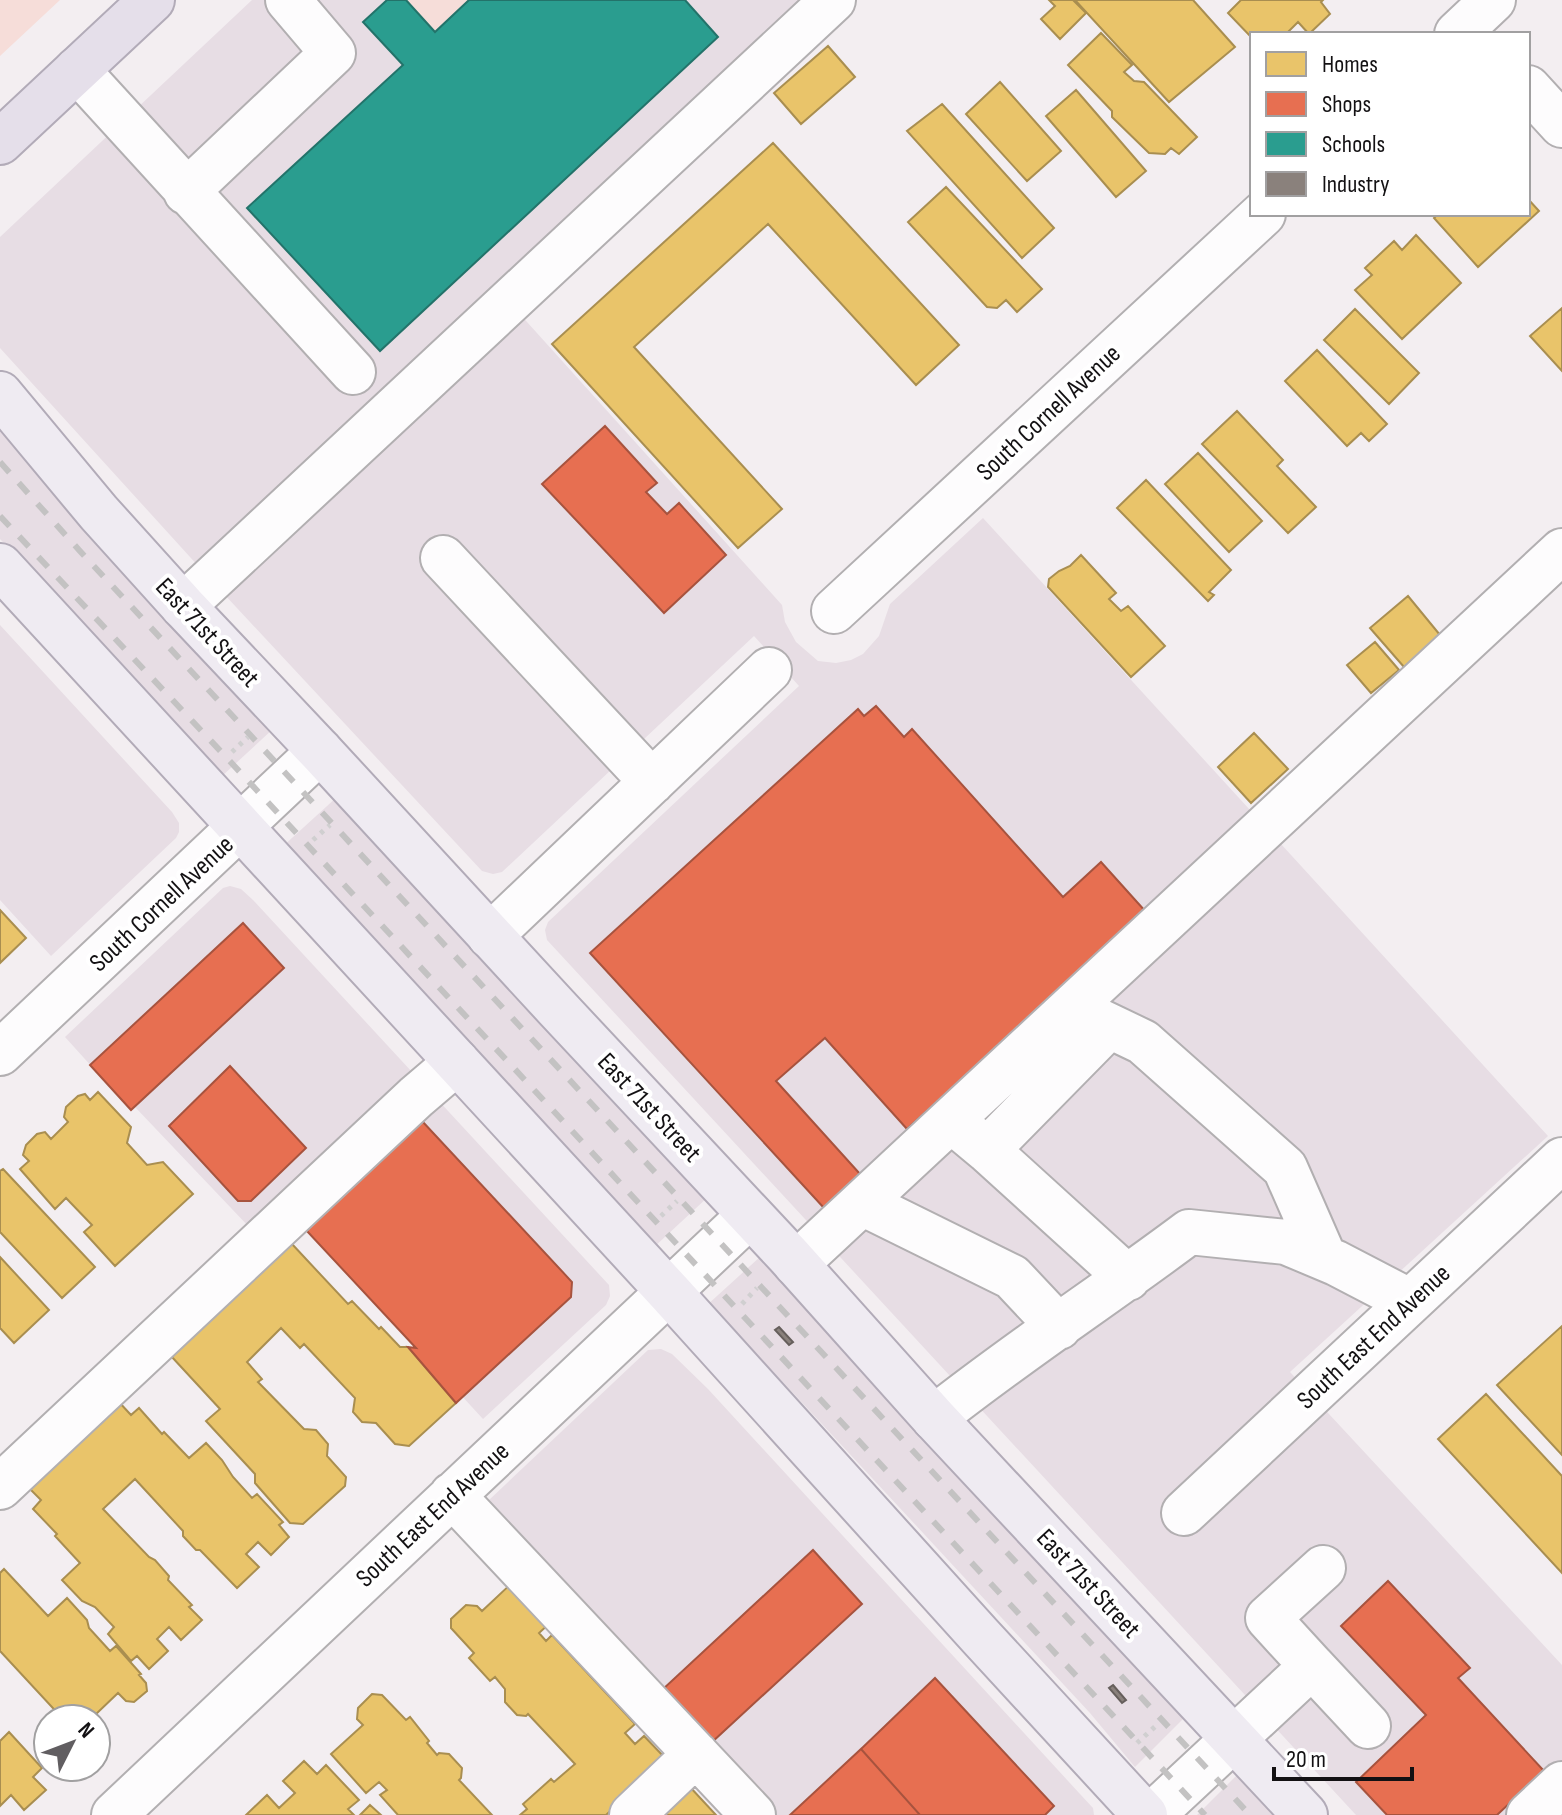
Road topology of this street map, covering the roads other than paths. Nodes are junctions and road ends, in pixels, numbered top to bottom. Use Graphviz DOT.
graph roads {
  1 [pos="152,0"];
  2 [pos="288,0"];
  3 [pos="833,0"];
  4 [pos="77,70"];
  5 [pos="1530,90"];
  6 [pos="1562,125"];
  7 [pos="0,142"];
  8 [pos="186,192"];
  9 [pos="1261,216"];
  10 [pos="353,372"];
  11 [pos="0,394"];
  12 [pos="1562,551"];
  13 [pos="443,558"];
  14 [pos="7,586"];
  15 [pos="183,606"];
  16 [pos="834,611"];
  17 [pos="769,670"];
  18 [pos="320,751"];
  19 [pos="652,782"];
  20 [pos="241,827"];
  21 [pos="490,936"];
  22 [pos="1090,1017"];
  23 [pos="0,1053"];
  24 [pos="457,1062"];
  25 [pos="951,1120"];
  26 [pos="987,1150"];
  27 [pos="1562,1160"];
  28 [pos="862,1203"];
  29 [pos="750,1215"];
  30 [pos="1324,1257"];
  31 [pos="778,1275"];
  32 [pos="1128,1278"];
  33 [pos="669,1292"];
  34 [pos="1409,1301"];
  35 [pos="1059,1327"];
  36 [pos="934,1418"];
  37 [pos="0,1487"];
  38 [pos="452,1495"];
  39 [pos="1184,1513"];
  40 [pos="1323,1568"];
  41 [pos="1312,1666"];
  42 [pos="1368,1726"];
  43 [pos="1233,1738"];
  44 [pos="696,1754"];
  45 [pos="1562,1784"];
  46 [pos="114,1815"];
  47 [pos="632,1815"];
  48 [pos="753,1815"];
  49 [pos="1145,1815"];
  50 [pos="1152,1815"];
  51 [pos="1305,1815"];
  52 [pos="1529,1815"];
  1 -- 4 [label="highway"];
  2 -- 8 [label="street"];
  3 -- 15 [label="street"];
  4 -- 7 [label="highway"];
  4 -- 8 [label="street"];
  5 -- 6 [label="street"];
  8 -- 10 [label="street"];
  9 -- 16 [label="street, South Cornell Avenue"];
  11 -- 15 [label="main road, East 71st Street"];
  12 -- 22 [label="street"];
  13 -- 19 [label="street"];
  14 -- 20 [label="main road"];
  15 -- 18 [label="main road, East 71st Street"];
  17 -- 19 [label="street"];
  18 -- 20 [label="street, South Cornell Avenue"];
  18 -- 21 [label="main road, East 71st Street"];
  19 -- 21 [label="street"];
  20 -- 23 [label="street, South Cornell Avenue"];
  20 -- 24 [label="main road"];
  21 -- 29 [label="main road, East 71st Street"];
  22 -- 25 [label="street"];
  22 -- 26 [label="street"];
  22 -- 30 [label="street"];
  24 -- 33 [label="main road"];
  24 -- 37 [label="street"];
  25 -- 26 [label="street"];
  25 -- 28 [label="street"];
  26 -- 32 [label="street"];
  27 -- 34 [label="street, South East End Avenue"];
  28 -- 31 [label="street"];
  28 -- 35 [label="street"];
  29 -- 31 [label="main road, East 71st Street"];
  29 -- 33 [label="street, South East End Avenue"];
  30 -- 32 [label="street"];
  30 -- 34 [label="street"];
  31 -- 36 [label="main road, East 71st Street"];
  32 -- 35 [label="street"];
  33 -- 38 [label="street, South East End Avenue"];
  33 -- 49 [label="main road"];
  34 -- 39 [label="street, South East End Avenue"];
  35 -- 36 [label="street"];
  36 -- 43 [label="main road, East 71st Street"];
  38 -- 44 [label="street"];
  38 -- 46 [label="street, South East End Avenue"];
  40 -- 41 [label="street"];
  41 -- 42 [label="street"];
  41 -- 43 [label="street"];
  43 -- 50 [label="street"];
  43 -- 51 [label="main road, East 71st Street"];
  44 -- 47 [label="street"];
  44 -- 48 [label="street"];
  45 -- 52 [label="street"];
}
